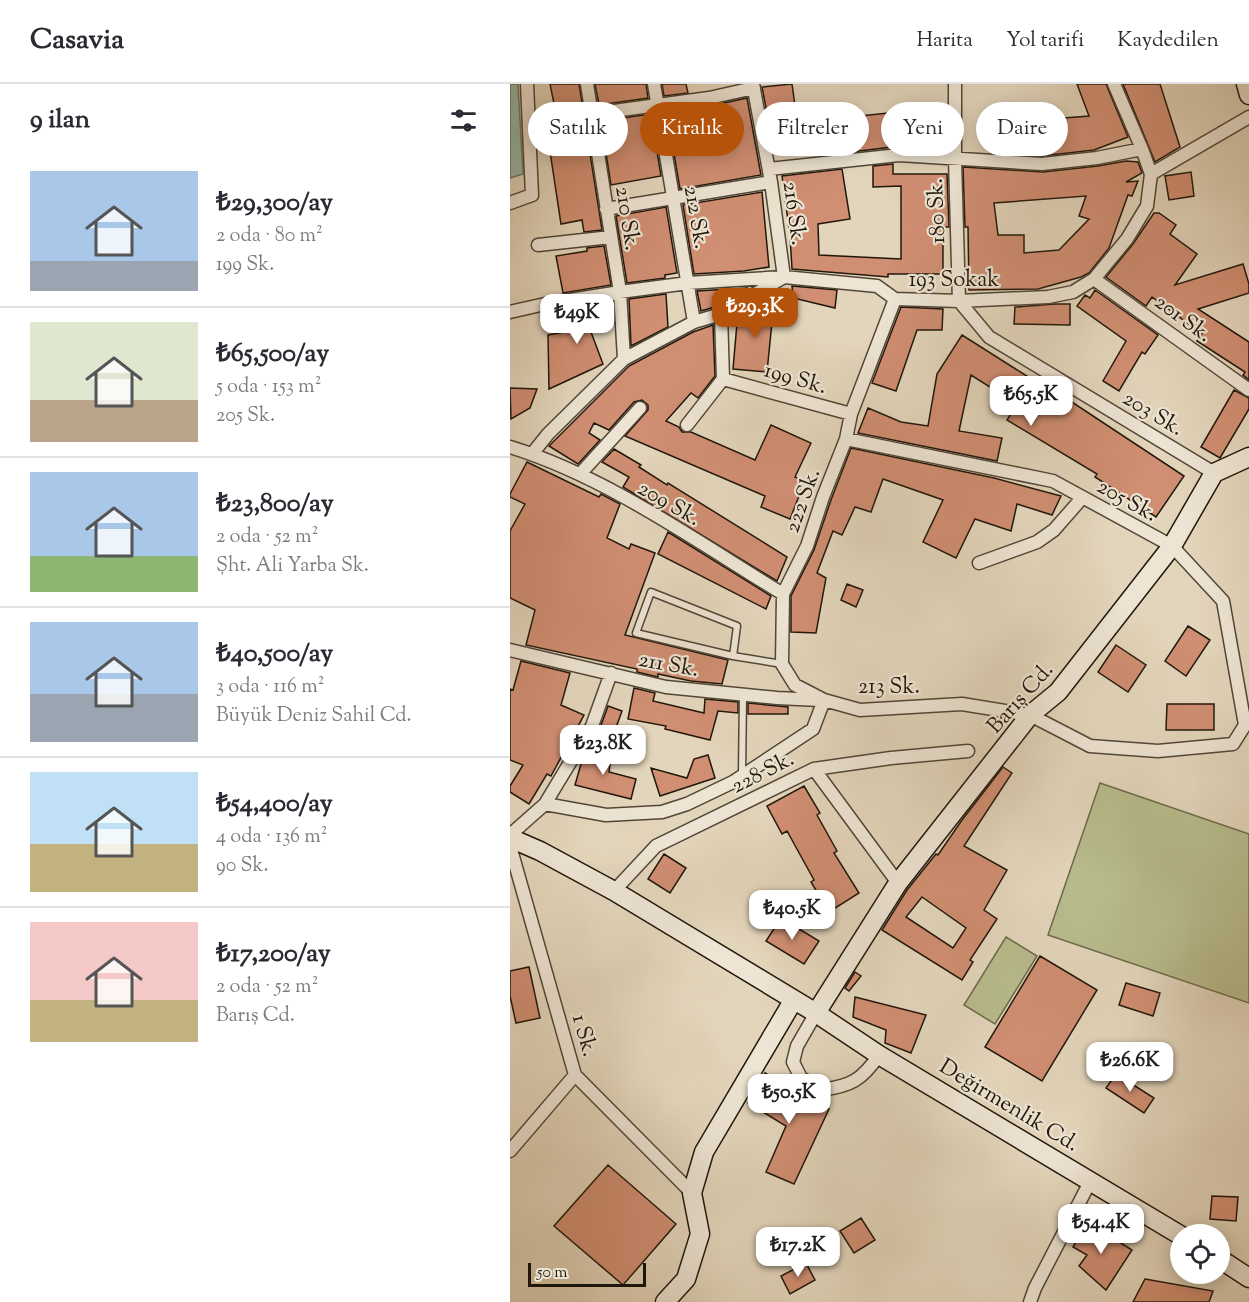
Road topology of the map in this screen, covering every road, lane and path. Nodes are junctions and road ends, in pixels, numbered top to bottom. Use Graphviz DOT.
graph roads {
  1 [pos="527,84"];
  2 [pos="587,84"];
  3 [pos="654,84"];
  4 [pos="707,84"];
  5 [pos="955,84"];
  6 [pos="1114,84"];
  7 [pos="1246,84"];
  8 [pos="754,86"];
  9 [pos="1249,95"];
  10 [pos="709,98"];
  11 [pos="590,102"];
  12 [pos="657,102"];
  13 [pos="679,102"];
  14 [pos="1249,117"];
  15 [pos="1142,149"];
  16 [pos="598,156"];
  17 [pos="666,156"];
  18 [pos="955,160"];
  19 [pos="769,169"];
  20 [pos="1151,174"];
  21 [pos="771,182"];
  22 [pos="674,197"];
  23 [pos="510,203"];
  24 [pos="606,209"];
  25 [pos="611,237"];
  26 [pos="538,245"];
  27 [pos="784,277"];
  28 [pos="1094,279"];
  29 [pos="688,283"];
  30 [pos="620,292"];
  31 [pos="895,299"];
  32 [pos="959,301"];
  33 [pos="510,312"];
  34 [pos="721,314"];
  35 [pos="510,319"];
  36 [pos="694,322"];
  37 [pos="624,358"];
  38 [pos="723,379"];
  39 [pos="1249,390"];
  40 [pos="640,408"];
  41 [pos="851,414"];
  42 [pos="687,425"];
  43 [pos="846,439"];
  44 [pos="510,447"];
  45 [pos="532,454"];
  46 [pos="1249,457"];
  47 [pos="1214,473"];
  48 [pos="580,474"];
  49 [pos="1082,498"];
  50 [pos="1172,546"];
  51 [pos="978,563"];
  52 [pos="783,594"];
  53 [pos="510,650"];
  54 [pos="733,656"];
  55 [pos="782,663"];
  56 [pos="611,673"];
  57 [pos="743,695"];
  58 [pos="824,700"];
  59 [pos="1030,715"];
  60 [pos="1233,744"];
  61 [pos="968,750"];
  62 [pos="814,769"];
  63 [pos="742,775"];
  64 [pos="545,804"];
  65 [pos="510,836"];
  66 [pos="510,846"];
  67 [pos="898,883"];
  68 [pos="614,891"];
  69 [pos="793,1001"];
  70 [pos="816,1013"];
  71 [pos="879,1055"];
  72 [pos="575,1075"];
  73 [pos="510,1151"];
  74 [pos="1091,1180"];
  75 [pos="692,1193"];
  76 [pos="1170,1229"];
  77 [pos="1230,1266"];
  78 [pos="1249,1278"];
  79 [pos="665,1302"];
  80 [pos="1030,1302"];
  1 -- 23 [label="street"];
  2 -- 11 [label="street, 210 Sk."];
  3 -- 12 [label="street, 212 Sk."];
  4 -- 10 [label="street"];
  5 -- 18 [label="street, 180 Sk."];
  6 -- 15 [label="street"];
  7 -- 9 [label="street"];
  8 -- 10 [label="street"];
  8 -- 19 [label="street, 216 Sk."];
  10 -- 13 [label="street"];
  14 -- 20 [label="street"];
  15 -- 18 [label="street"];
  15 -- 20 [label="street"];
  16 -- 24 [label="street, 210 Sk."];
  17 -- 22 [label="street, 212 Sk."];
  18 -- 19 [label="street"];
  18 -- 32 [label="street, 180 Sk."];
  19 -- 21 [label="street, 216 Sk."];
  20 -- 28 [label="street, 193 Sokak"];
  21 -- 22 [label="street"];
  21 -- 27 [label="street, 216 Sk."];
  22 -- 24 [label="street"];
  22 -- 29 [label="street, 212 Sk."];
  24 -- 25 [label="street, 210 Sk."];
  25 -- 26 [label="street"];
  25 -- 30 [label="street, 210 Sk."];
  27 -- 29 [label="street, 193 Sokak"];
  27 -- 31 [label="street, 193 Sokak"];
  27 -- 34 [label="street"];
  28 -- 32 [label="street, 193 Sokak"];
  28 -- 39 [label="street, 201 Sk."];
  29 -- 30 [label="street, 193 Sokak"];
  29 -- 36 [label="street, 212 Sk."];
  30 -- 33 [label="street, 193 Sokak"];
  30 -- 37 [label="street, 210 Sk."];
  31 -- 32 [label="street, 193 Sokak"];
  31 -- 41 [label="street, 222 Sk."];
  32 -- 47 [label="street, 203 Sk."];
  33 -- 35 [label="street"];
  34 -- 36 [label="street"];
  34 -- 38 [label="street"];
  36 -- 37 [label="street"];
  37 -- 45 [label="street"];
  38 -- 41 [label="street, 199 Sk."];
  38 -- 42 [label="street"];
  40 -- 48 [label="street"];
  41 -- 43 [label="street, 222 Sk."];
  43 -- 49 [label="street, 205 Sk."];
  43 -- 52 [label="street, 222 Sk."];
  44 -- 45 [label="street, 209 Sk."];
  45 -- 48 [label="street, 209 Sk."];
  46 -- 47 [label="street"];
  47 -- 50 [label="street, Barış Cd."];
  48 -- 52 [label="street, 209 Sk."];
  49 -- 50 [label="street, 205 Sk."];
  49 -- 51 [label="street"];
  50 -- 59 [label="street, Barış Cd."];
  50 -- 60 [label="street, 205 Sk."];
  52 -- 55 [label="street, 222 Sk."];
  53 -- 56 [label="street, 211 Sk."];
  54 -- 54 [label="lane"];
  54 -- 55 [label="lane"];
  55 -- 58 [label="street"];
  56 -- 57 [label="street, 211 Sk."];
  56 -- 64 [label="street"];
  57 -- 58 [label="street, 211 Sk."];
  57 -- 63 [label="lane"];
  58 -- 59 [label="street, 213 Sk."];
  58 -- 63 [label="street"];
  59 -- 60 [label="street, 213 Sk."];
  59 -- 67 [label="street, Barış Cd."];
  61 -- 62 [label="street"];
  62 -- 67 [label="street, 228 Sk."];
  62 -- 68 [label="street, 228 Sk."];
  63 -- 64 [label="street"];
  64 -- 65 [label="street"];
  65 -- 68 [label="street, Değirmenlik Cd."];
  66 -- 72 [label="street, 1 Sk."];
  67 -- 70 [label="street, Barış Cd."];
  68 -- 69 [label="street, Değirmenlik Cd."];
  69 -- 70 [label="street, Değirmenlik Cd."];
  69 -- 75 [label="street"];
  70 -- 71 [label="street, Değirmenlik Cd."];
  70 -- 71 [label="street"];
  71 -- 74 [label="street, Değirmenlik Cd."];
  72 -- 73 [label="street"];
  72 -- 75 [label="street, 1 Sk."];
  74 -- 76 [label="street, Değirmenlik Cd."];
  74 -- 80 [label="street"];
  75 -- 79 [label="street"];
  77 -- 78 [label="street"];
}
